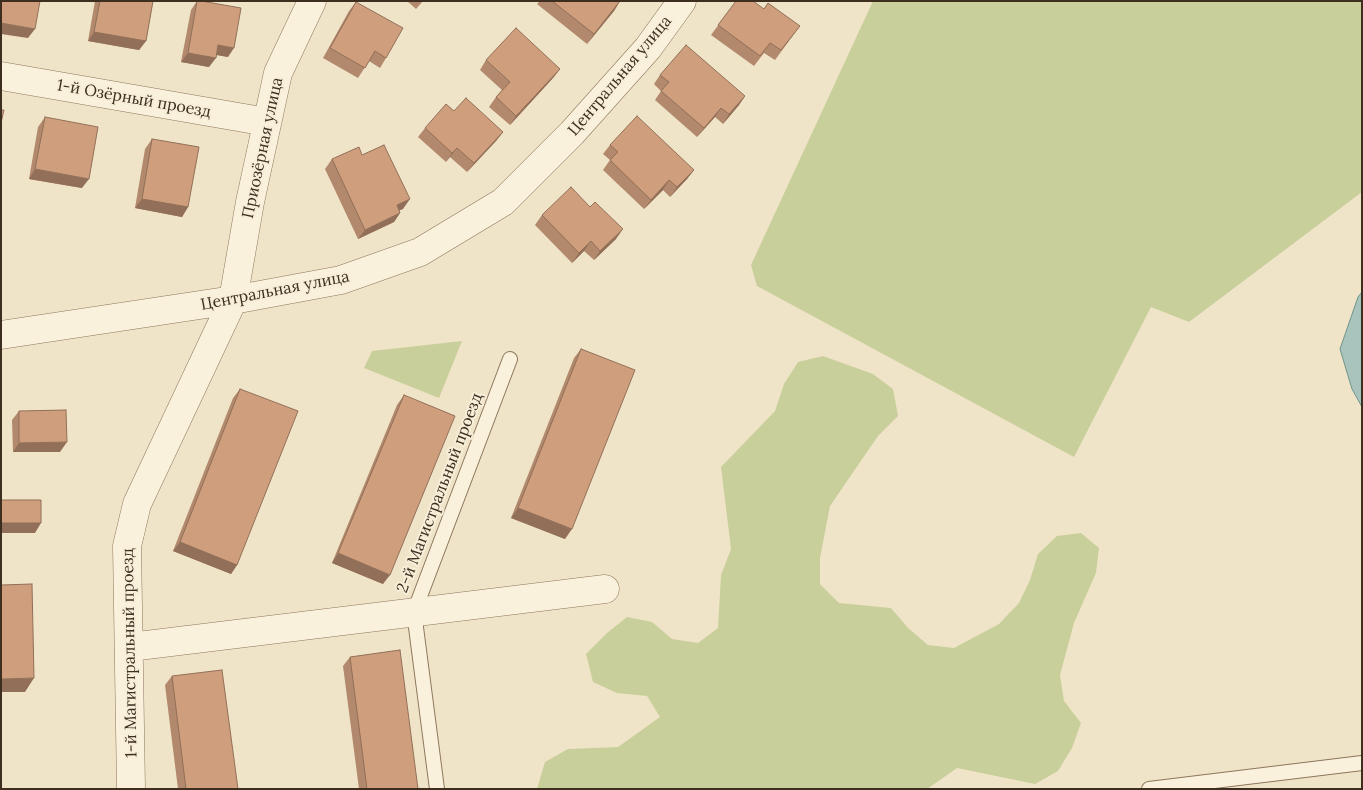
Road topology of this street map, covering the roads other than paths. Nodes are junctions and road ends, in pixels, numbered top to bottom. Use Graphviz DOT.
graph roads {
  1 [pos="312,1"];
  2 [pos="682,1"];
  3 [pos="1,76"];
  4 [pos="268,122"];
  5 [pos="233,300"];
  6 [pos="1,335"];
  7 [pos="510,359"];
  8 [pos="605,589"];
  9 [pos="414,612"];
  10 [pos="130,647"];
  11 [pos="1362,763"];
  12 [pos="131,789"];
  13 [pos="436,789"];
  14 [pos="1150,789"];
  1 -- 4 [label="street, Приозёрная улица"];
  2 -- 5 [label="street, Центральная улица"];
  3 -- 4 [label="street, 1-й Озёрный проезд"];
  4 -- 5 [label="street, Приозёрная улица"];
  5 -- 6 [label="street, Центральная улица"];
  5 -- 10 [label="street, 1-й Магистральный проезд"];
  7 -- 9 [label="lane, 2-й Магистральный проезд"];
  8 -- 9 [label="street"];
  9 -- 10 [label="street"];
  9 -- 13 [label="lane, 2-й Магистральный проезд"];
  10 -- 12 [label="street, 1-й Магистральный проезд"];
  11 -- 14 [label="lane"];
}
